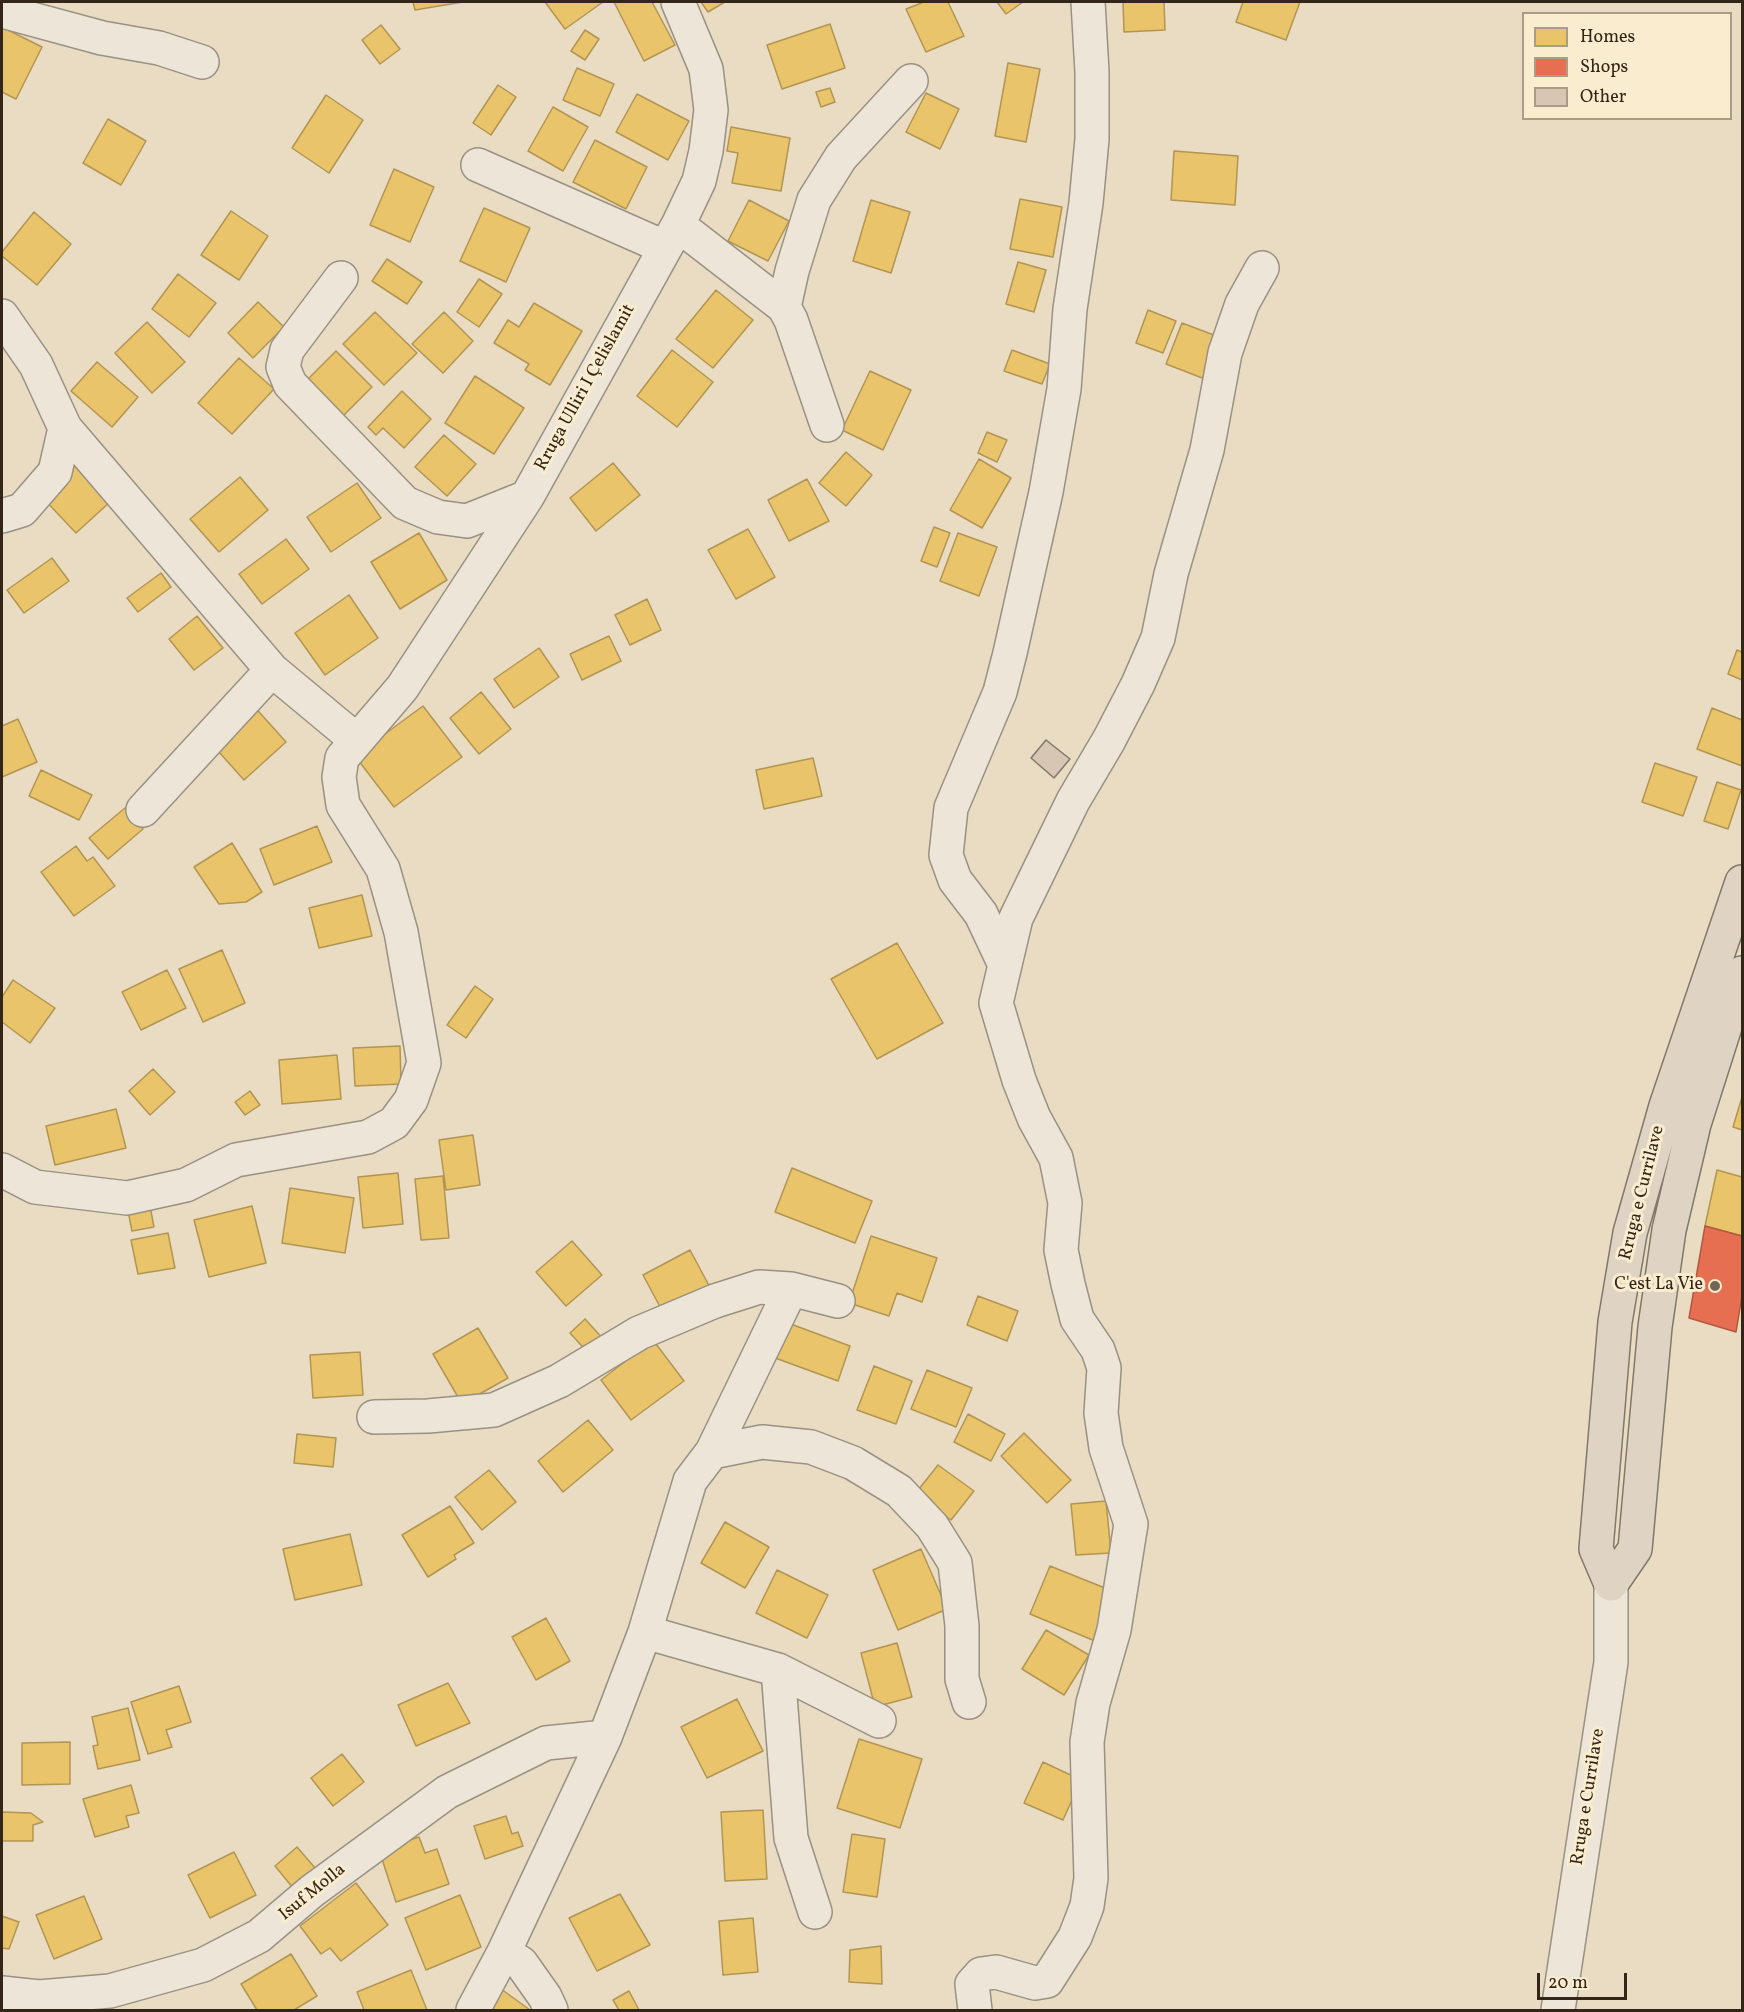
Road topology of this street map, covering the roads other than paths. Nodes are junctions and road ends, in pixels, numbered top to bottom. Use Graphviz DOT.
graph roads {
  1 [pos="678,2"];
  2 [pos="1088,2"];
  3 [pos="2,11"];
  4 [pos="202,62"];
  5 [pos="911,81"];
  6 [pos="478,165"];
  7 [pos="671,236"];
  8 [pos="1262,268"];
  9 [pos="341,278"];
  10 [pos="784,307"];
  11 [pos="2,316"];
  12 [pos="827,425"];
  13 [pos="65,428"];
  14 [pos="527,497"];
  15 [pos="2,516"];
  16 [pos="272,670"];
  17 [pos="356,739"];
  18 [pos="143,810"];
  19 [pos="1743,882"];
  20 [pos="1005,965"];
  21 [pos="1743,973"];
  22 [pos="2,1170"];
  23 [pos="791,1289"];
  24 [pos="838,1301"];
  25 [pos="374,1417"];
  26 [pos="712,1452"];
  27 [pos="1611,1584"];
  28 [pos="645,1632"];
  29 [pos="778,1670"];
  30 [pos="969,1701"];
  31 [pos="879,1721"];
  32 [pos="605,1737"];
  33 [pos="815,1912"];
  34 [pos="504,1952"];
  35 [pos="2,1994"];
  36 [pos="473,2010"];
  37 [pos="550,2010"];
  38 [pos="975,2010"];
  39 [pos="1558,2010"];
  1 -- 7 [label="street, Rruga Ulliri I Çelislamit"];
  2 -- 20 [label="street"];
  3 -- 4 [label="street"];
  5 -- 10 [label="street"];
  6 -- 7 [label="street"];
  7 -- 10 [label="street"];
  7 -- 14 [label="street, Rruga Ulliri I Çelislamit"];
  8 -- 20 [label="street"];
  9 -- 14 [label="street"];
  10 -- 12 [label="street"];
  11 -- 13 [label="street"];
  13 -- 15 [label="street"];
  13 -- 16 [label="street"];
  14 -- 17 [label="street, Rruga Ulliri I Çelislamit"];
  16 -- 17 [label="street"];
  16 -- 18 [label="street"];
  17 -- 22 [label="street, Rruga Ulliri I Çelislamit"];
  19 -- 27 [label="main road, Rruga e Currilave"];
  20 -- 38 [label="street"];
  21 -- 27 [label="main road, Rruga e Currilave"];
  23 -- 24 [label="street"];
  23 -- 25 [label="street"];
  23 -- 26 [label="street"];
  26 -- 28 [label="street"];
  26 -- 30 [label="street"];
  27 -- 39 [label="street, Rruga e Currilave"];
  28 -- 29 [label="street"];
  28 -- 32 [label="street"];
  29 -- 31 [label="street"];
  29 -- 33 [label="street"];
  32 -- 34 [label="street"];
  32 -- 35 [label="street, Isuf Molla"];
  34 -- 36 [label="street"];
  34 -- 37 [label="street"];
}
